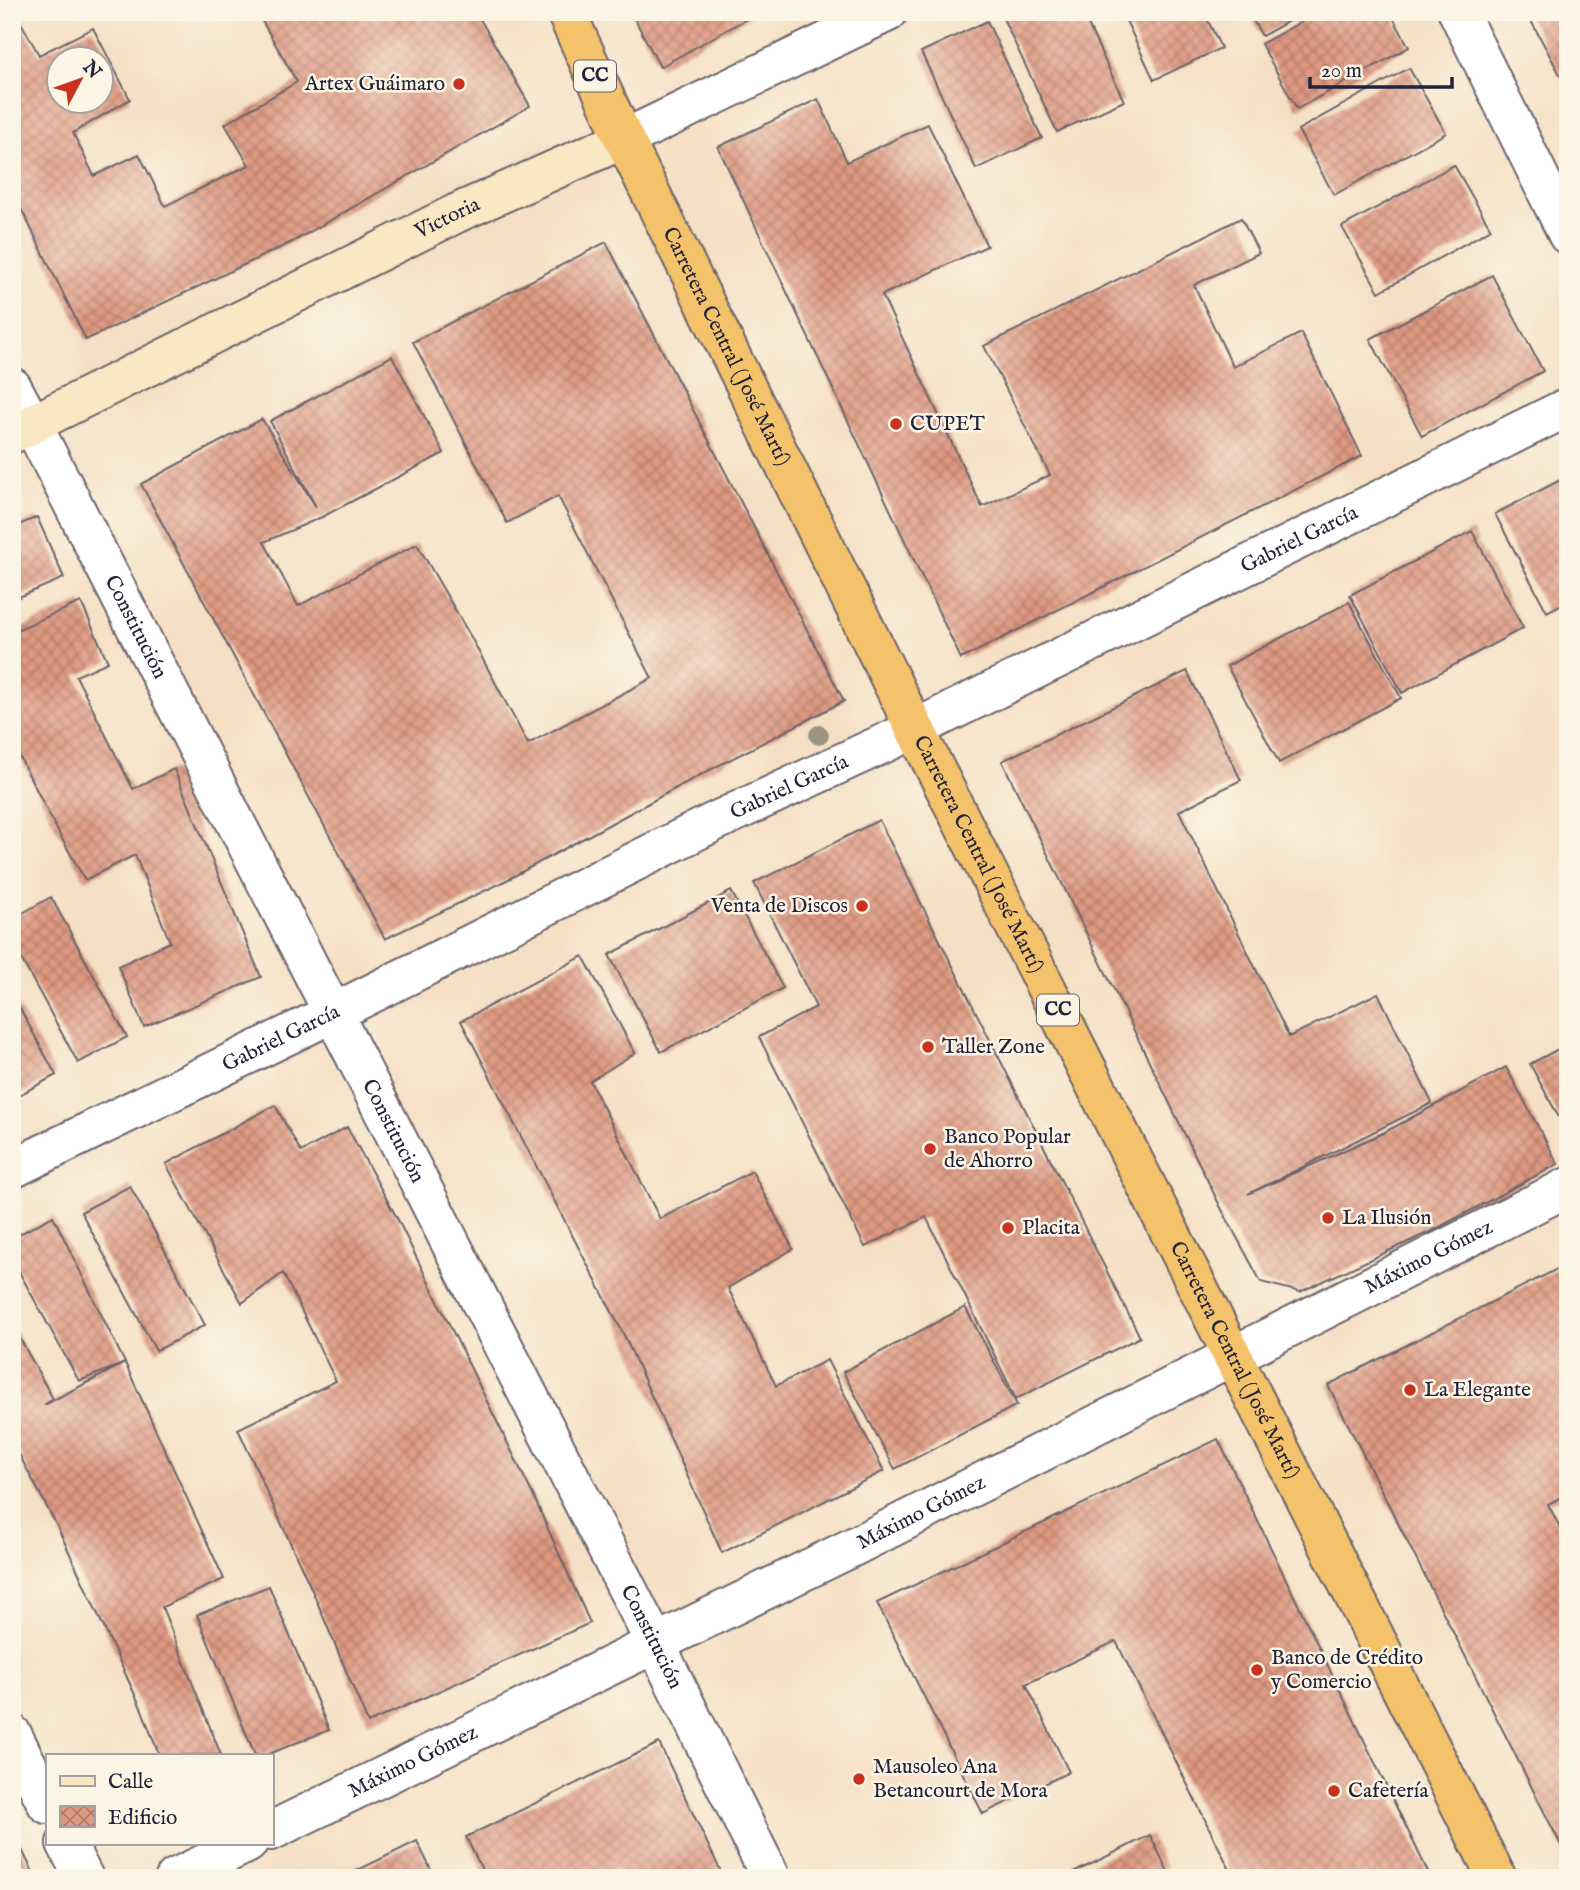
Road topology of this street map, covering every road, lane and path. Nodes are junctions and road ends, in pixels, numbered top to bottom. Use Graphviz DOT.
graph roads {
  1 [pos="566,12"];
  2 [pos="888,12"];
  3 [pos="1458,12"];
  4 [pos="625,139"];
  5 [pos="1568,235"];
  6 [pos="12,387"];
  7 [pos="1568,407"];
  8 [pos="22,429"];
  9 [pos="915,729"];
  10 [pos="333,1013"];
  11 [pos="12,1169"];
  12 [pos="1568,1187"];
  13 [pos="1232,1354"];
  14 [pos="656,1645"];
  15 [pos="12,1734"];
  16 [pos="46,1802"];
  17 [pos="273,1830"];
  18 [pos="67,1844"];
  19 [pos="246,1844"];
  20 [pos="84,1878"];
  21 [pos="176,1878"];
  22 [pos="771,1878"];
  23 [pos="1497,1878"];
  1 -- 4 [label="highway, Carretera Central (José Martí) / CC"];
  2 -- 4 [label="street, Victoria"];
  3 -- 5 [label="street"];
  4 -- 8 [label="main road, Victoria"];
  4 -- 9 [label="highway, Carretera Central (José Martí) / CC"];
  6 -- 8 [label="street, Constitución"];
  7 -- 9 [label="street, Gabriel García"];
  8 -- 10 [label="street, Constitución"];
  9 -- 10 [label="street, Gabriel García"];
  9 -- 13 [label="highway, Carretera Central (José Martí) / CC"];
  10 -- 11 [label="street, Gabriel García"];
  10 -- 14 [label="street, Constitución"];
  12 -- 13 [label="street, Máximo Gómez"];
  13 -- 14 [label="street, Máximo Gómez"];
  13 -- 23 [label="highway, Carretera Central (José Martí) / CC"];
  14 -- 17 [label="street, Máximo Gómez"];
  14 -- 22 [label="street, Constitución"];
  15 -- 16 [label="street"];
  18 -- 20 [label="street"];
  19 -- 21 [label="street"];
}
